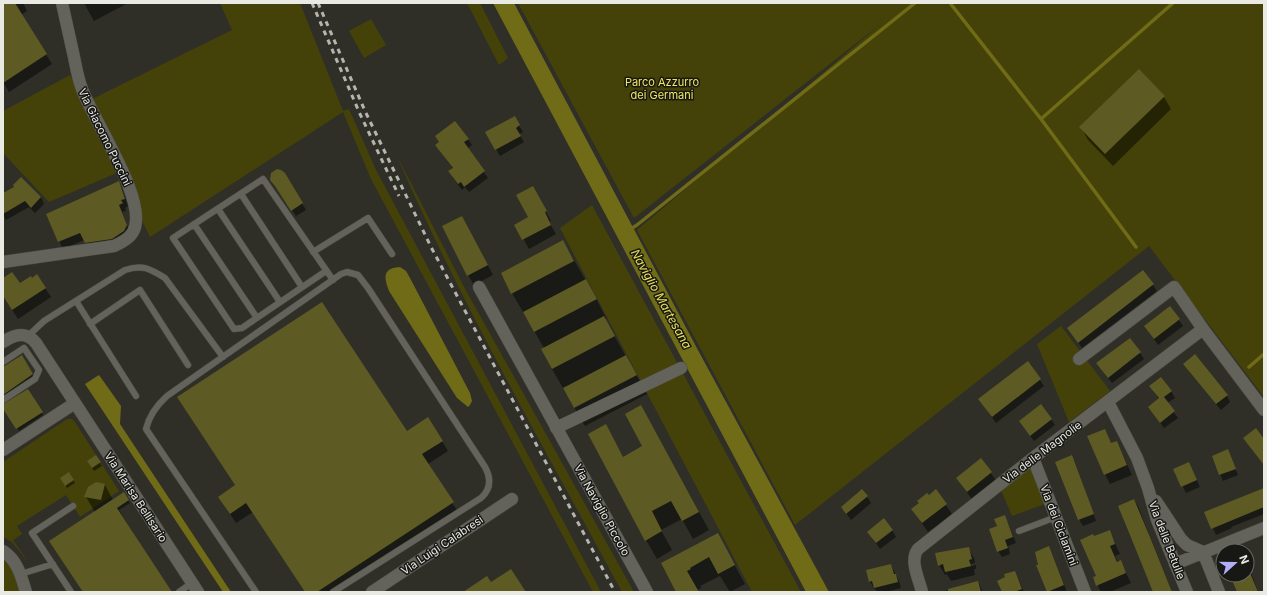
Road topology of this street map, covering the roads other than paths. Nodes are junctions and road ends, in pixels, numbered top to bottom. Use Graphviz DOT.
graph roads {
  1 [pos="62,3"];
  2 [pos="241,194"];
  3 [pos="218,209"];
  4 [pos="194,224"];
  5 [pos="313,252"];
  6 [pos="392,254"];
  7 [pos="3,262"];
  8 [pos="326,271"];
  9 [pos="333,280"];
  10 [pos="302,287"];
  11 [pos="479,287"];
  12 [pos="76,301"];
  13 [pos="280,302"];
  14 [pos="256,318"];
  15 [pos="90,324"];
  16 [pos="1203,329"];
  17 [pos="28,336"];
  18 [pos="3,342"];
  19 [pos="223,357"];
  20 [pos="1079,359"];
  21 [pos="3,362"];
  22 [pos="188,365"];
  23 [pos="681,368"];
  24 [pos="136,396"];
  25 [pos="3,400"];
  26 [pos="1108,402"];
  27 [pos="75,403"];
  28 [pos="1264,410"];
  29 [pos="556,428"];
  30 [pos="3,449"];
  31 [pos="1033,458"];
  32 [pos="1148,488"];
  33 [pos="512,499"];
  34 [pos="73,506"];
  35 [pos="1056,517"];
  36 [pos="1264,528"];
  37 [pos="1019,531"];
  38 [pos="3,551"];
  39 [pos="1203,552"];
  40 [pos="53,564"];
  41 [pos="1175,564"];
  42 [pos="21,574"];
  43 [pos="195,588"];
  44 [pos="68,591"];
  45 [pos="26,592"];
  46 [pos="179,592"];
  47 [pos="256,592"];
  48 [pos="333,592"];
  49 [pos="372,592"];
  50 [pos="647,592"];
  51 [pos="922,592"];
  52 [pos="1085,592"];
  53 [pos="1187,592"];
  54 [pos="1219,592"];
  1 -- 7 [label="street, Via Giacomo Puccini"];
  2 -- 3 [label="lane"];
  2 -- 5 [label="lane"];
  2 -- 10 [label="lane"];
  3 -- 4 [label="lane"];
  3 -- 13 [label="lane"];
  4 -- 14 [label="lane"];
  4 -- 14 [label="lane"];
  5 -- 6 [label="lane"];
  5 -- 8 [label="lane"];
  8 -- 9 [label="lane"];
  8 -- 10 [label="lane"];
  9 -- 19 [label="lane"];
  9 -- 48 [label="lane"];
  10 -- 13 [label="lane"];
  11 -- 29 [label="street, Via Naviglio Piccolo"];
  12 -- 15 [label="lane"];
  12 -- 17 [label="lane"];
  12 -- 19 [label="lane"];
  13 -- 14 [label="lane"];
  15 -- 22 [label="lane"];
  15 -- 24 [label="lane"];
  16 -- 20 [label="street"];
  16 -- 26 [label="street, Via delle Magnolie"];
  16 -- 28 [label="street"];
  17 -- 18 [label="street"];
  17 -- 27 [label="street, Via Marisa Bellisario"];
  19 -- 47 [label="lane"];
  21 -- 25 [label="lane"];
  23 -- 29 [label="street"];
  26 -- 31 [label="street, Via delle Magnolie"];
  26 -- 32 [label="street, Via delle Betulle"];
  27 -- 30 [label="street"];
  27 -- 43 [label="street, Via Marisa Bellisario"];
  29 -- 50 [label="street, Via Naviglio Piccolo"];
  31 -- 35 [label="street, Via dei Ciclamini"];
  31 -- 51 [label="street, Via delle Magnolie"];
  32 -- 39 [label="street, Via delle Betulle"];
  32 -- 41 [label="street, Via delle Betulle"];
  33 -- 49 [label="street, Via Luigi Calabresi"];
  34 -- 40 [label="lane"];
  35 -- 37 [label="lane"];
  35 -- 52 [label="street, Via dei Ciclamini"];
  36 -- 39 [label="street"];
  38 -- 42 [label="street"];
  39 -- 41 [label="street"];
  39 -- 54 [label="street"];
  40 -- 42 [label="lane"];
  40 -- 44 [label="lane"];
  41 -- 53 [label="street, Via delle Betulle"];
  42 -- 45 [label="street"];
  43 -- 46 [label="lane"];
}
